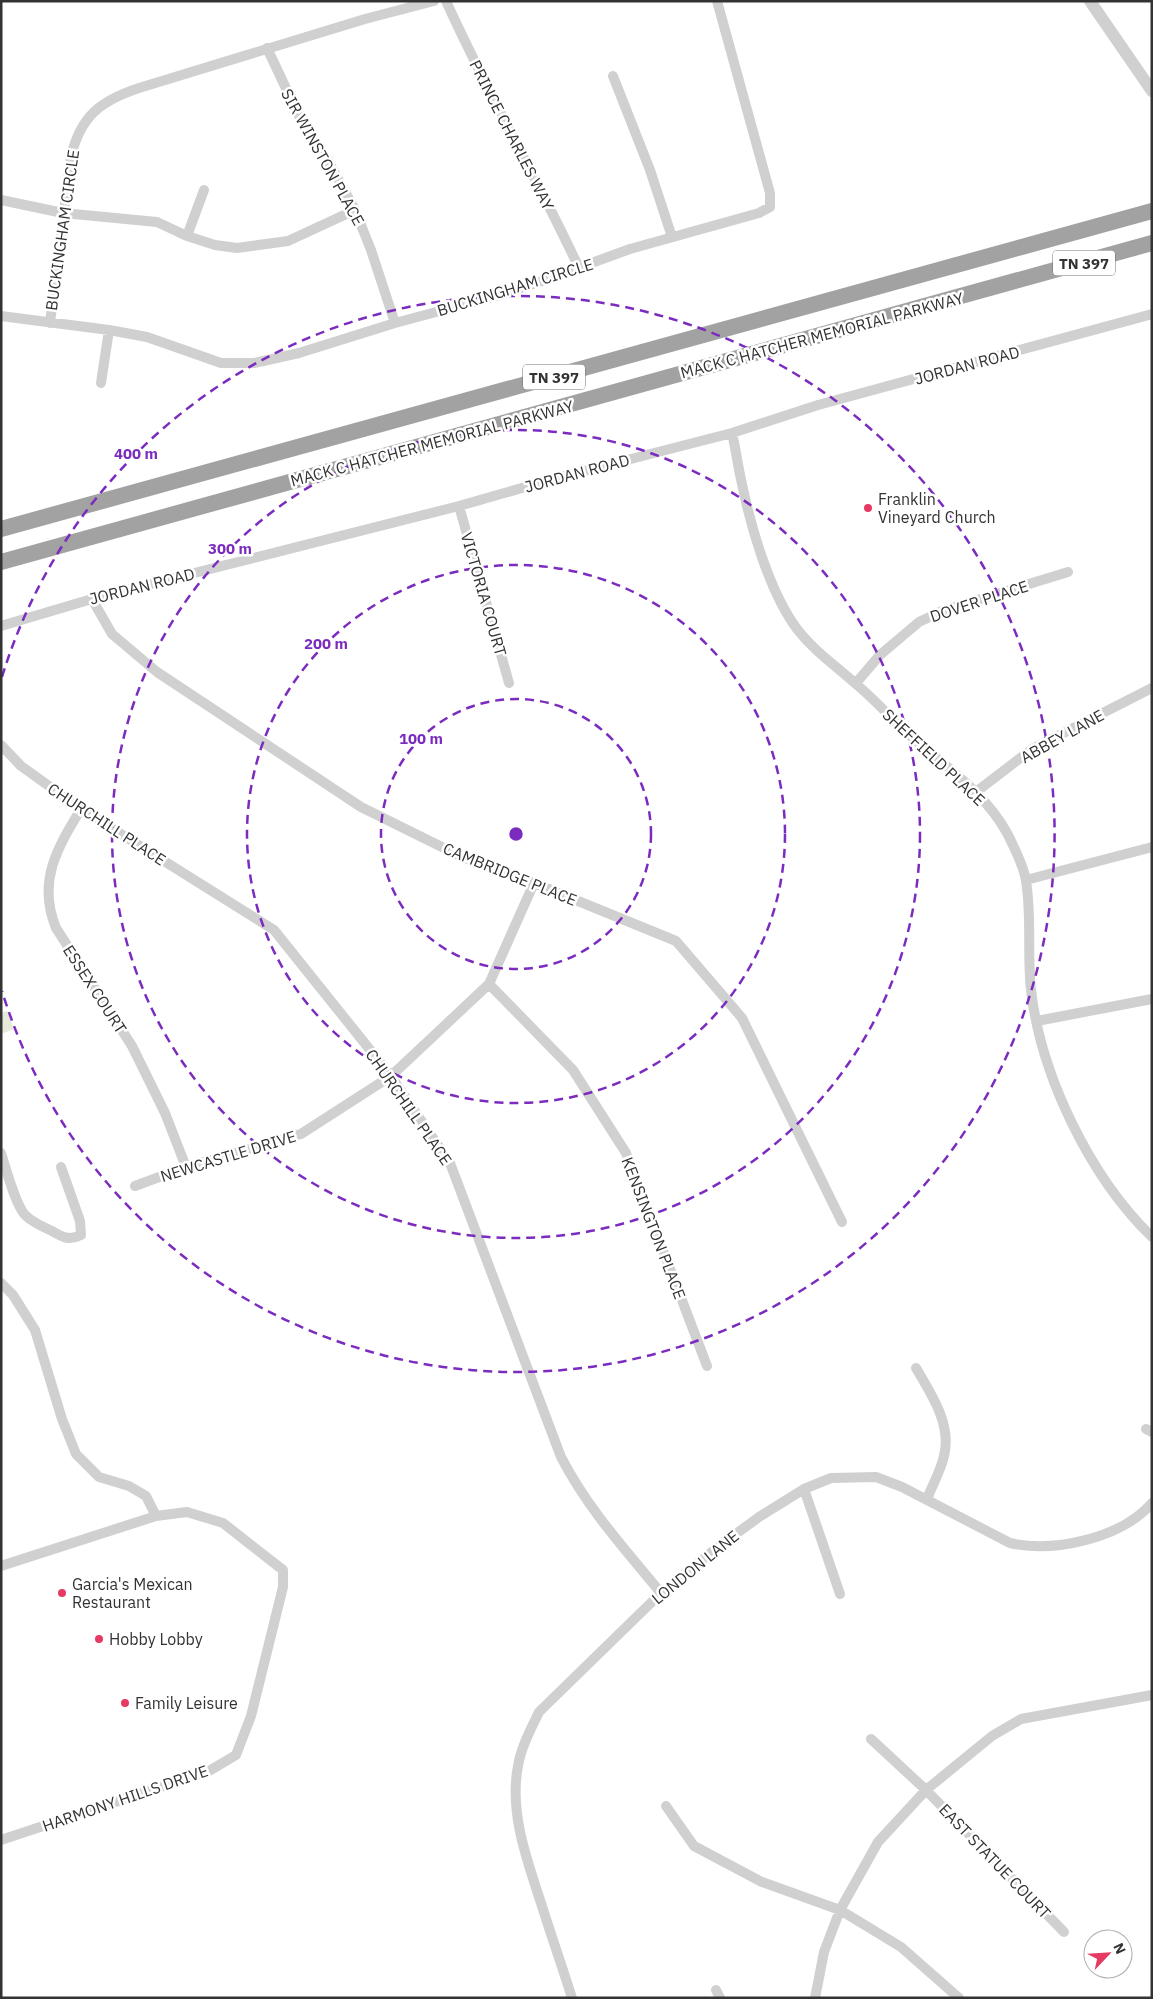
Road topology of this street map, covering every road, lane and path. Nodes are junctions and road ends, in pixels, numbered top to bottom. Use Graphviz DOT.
graph roads {
  1 [pos="434,1"];
  2 [pos="446,1"];
  3 [pos="717,1"];
  4 [pos="1090,1"];
  5 [pos="267,48"];
  6 [pos="613,76"];
  7 [pos="1152,91"];
  8 [pos="204,190"];
  9 [pos="1,200"];
  10 [pos="355,210"];
  11 [pos="1152,211"];
  12 [pos="63,212"];
  13 [pos="187,236"];
  14 [pos="672,237"];
  15 [pos="1152,243"];
  16 [pos="578,268"];
  17 [pos="1152,314"];
  18 [pos="1,316"];
  19 [pos="50,323"];
  20 [pos="395,323"];
  21 [pos="109,330"];
  22 [pos="101,383"];
  23 [pos="732,433"];
  24 [pos="459,506"];
  25 [pos="1,529"];
  26 [pos="1,562"];
  27 [pos="1068,572"];
  28 [pos="92,599"];
  29 [pos="1,626"];
  30 [pos="509,682"];
  31 [pos="856,683"];
  32 [pos="1152,688"];
  33 [pos="1,745"];
  34 [pos="976,792"];
  35 [pos="81,809"];
  36 [pos="1152,847"];
  37 [pos="1026,880"];
  38 [pos="534,883"];
  39 [pos="489,984"];
  40 [pos="1152,999"];
  41 [pos="1037,1021"];
  42 [pos="391,1076"];
  43 [pos="1,1152"];
  44 [pos="61,1166"];
  45 [pos="186,1167"];
  46 [pos="135,1186"];
  47 [pos="842,1222"];
  48 [pos="1152,1237"];
  49 [pos="1,1283"];
  50 [pos="707,1366"];
  51 [pos="916,1368"];
  52 [pos="804,1489"];
  53 [pos="927,1500"];
  54 [pos="1152,1503"];
  55 [pos="156,1516"];
  56 [pos="1,1566"];
  57 [pos="661,1593"];
  58 [pos="840,1594"];
  59 [pos="1152,1695"];
  60 [pos="871,1739"];
  61 [pos="926,1790"];
  62 [pos="666,1806"];
  63 [pos="1,1840"];
  64 [pos="840,1910"];
  65 [pos="1064,1932"];
  66 [pos="572,1998"];
  67 [pos="815,1998"];
  68 [pos="959,1998"];
  1 -- 5 [label="street, BUCKINGHAM CIRCLE"];
  2 -- 16 [label="street, PRINCE CHARLES WAY"];
  3 -- 14 [label="street, BUCKINGHAM CIRCLE"];
  4 -- 7 [label="street"];
  5 -- 10 [label="street, SIR WINSTON PLACE"];
  5 -- 12 [label="street, BUCKINGHAM CIRCLE"];
  6 -- 14 [label="street"];
  8 -- 13 [label="street"];
  9 -- 12 [label="street"];
  10 -- 13 [label="street"];
  10 -- 20 [label="street, SIR WINSTON PLACE"];
  11 -- 25 [label="highway, MACK C HATCHER MEMORIAL PARKWAY / TN 397"];
  12 -- 13 [label="street"];
  12 -- 19 [label="street, BUCKINGHAM CIRCLE"];
  14 -- 16 [label="street, BUCKINGHAM CIRCLE"];
  15 -- 26 [label="highway, MACK C HATCHER MEMORIAL PARKWAY / TN 397"];
  16 -- 20 [label="street, BUCKINGHAM CIRCLE"];
  17 -- 23 [label="street, JORDAN ROAD"];
  18 -- 19 [label="street, BUCKINGHAM CIRCLE"];
  19 -- 21 [label="street, BUCKINGHAM CIRCLE"];
  20 -- 21 [label="street, BUCKINGHAM CIRCLE"];
  21 -- 22 [label="street"];
  23 -- 24 [label="street, JORDAN ROAD"];
  23 -- 31 [label="street, SHEFFIELD PLACE"];
  24 -- 28 [label="street, JORDAN ROAD"];
  24 -- 30 [label="street, VICTORIA COURT"];
  27 -- 31 [label="street, DOVER PLACE"];
  28 -- 29 [label="street, JORDAN ROAD"];
  28 -- 38 [label="street, CAMBRIDGE PLACE"];
  31 -- 34 [label="street, SHEFFIELD PLACE"];
  32 -- 34 [label="street, ABBEY LANE"];
  33 -- 35 [label="street, CHURCHILL PLACE"];
  34 -- 37 [label="street, SHEFFIELD PLACE"];
  35 -- 42 [label="street, CHURCHILL PLACE"];
  35 -- 45 [label="street, ESSEX COURT"];
  36 -- 37 [label="street"];
  37 -- 41 [label="street, SHEFFIELD PLACE"];
  38 -- 39 [label="street, NEWCASTLE DRIVE"];
  38 -- 47 [label="street, CAMBRIDGE PLACE"];
  39 -- 42 [label="street, NEWCASTLE DRIVE"];
  39 -- 50 [label="street, KENSINGTON PLACE"];
  40 -- 41 [label="street"];
  41 -- 48 [label="street, SHEFFIELD PLACE"];
  42 -- 45 [label="street, NEWCASTLE DRIVE"];
  42 -- 57 [label="street, CHURCHILL PLACE"];
  43 -- 44 [label="street"];
  45 -- 46 [label="street, NEWCASTLE DRIVE"];
  49 -- 55 [label="street"];
  51 -- 53 [label="street"];
  52 -- 53 [label="street, LONDON LANE"];
  52 -- 57 [label="street, LONDON LANE"];
  52 -- 58 [label="street"];
  53 -- 54 [label="street, LONDON LANE"];
  55 -- 56 [label="street"];
  55 -- 63 [label="street, HARMONY HILLS DRIVE"];
  57 -- 66 [label="street, LONDON LANE"];
  59 -- 61 [label="street"];
  60 -- 61 [label="street, EAST STATUE COURT"];
  61 -- 64 [label="street"];
  61 -- 65 [label="street, EAST STATUE COURT"];
  62 -- 64 [label="street"];
  64 -- 67 [label="street"];
  64 -- 68 [label="street"];
}
